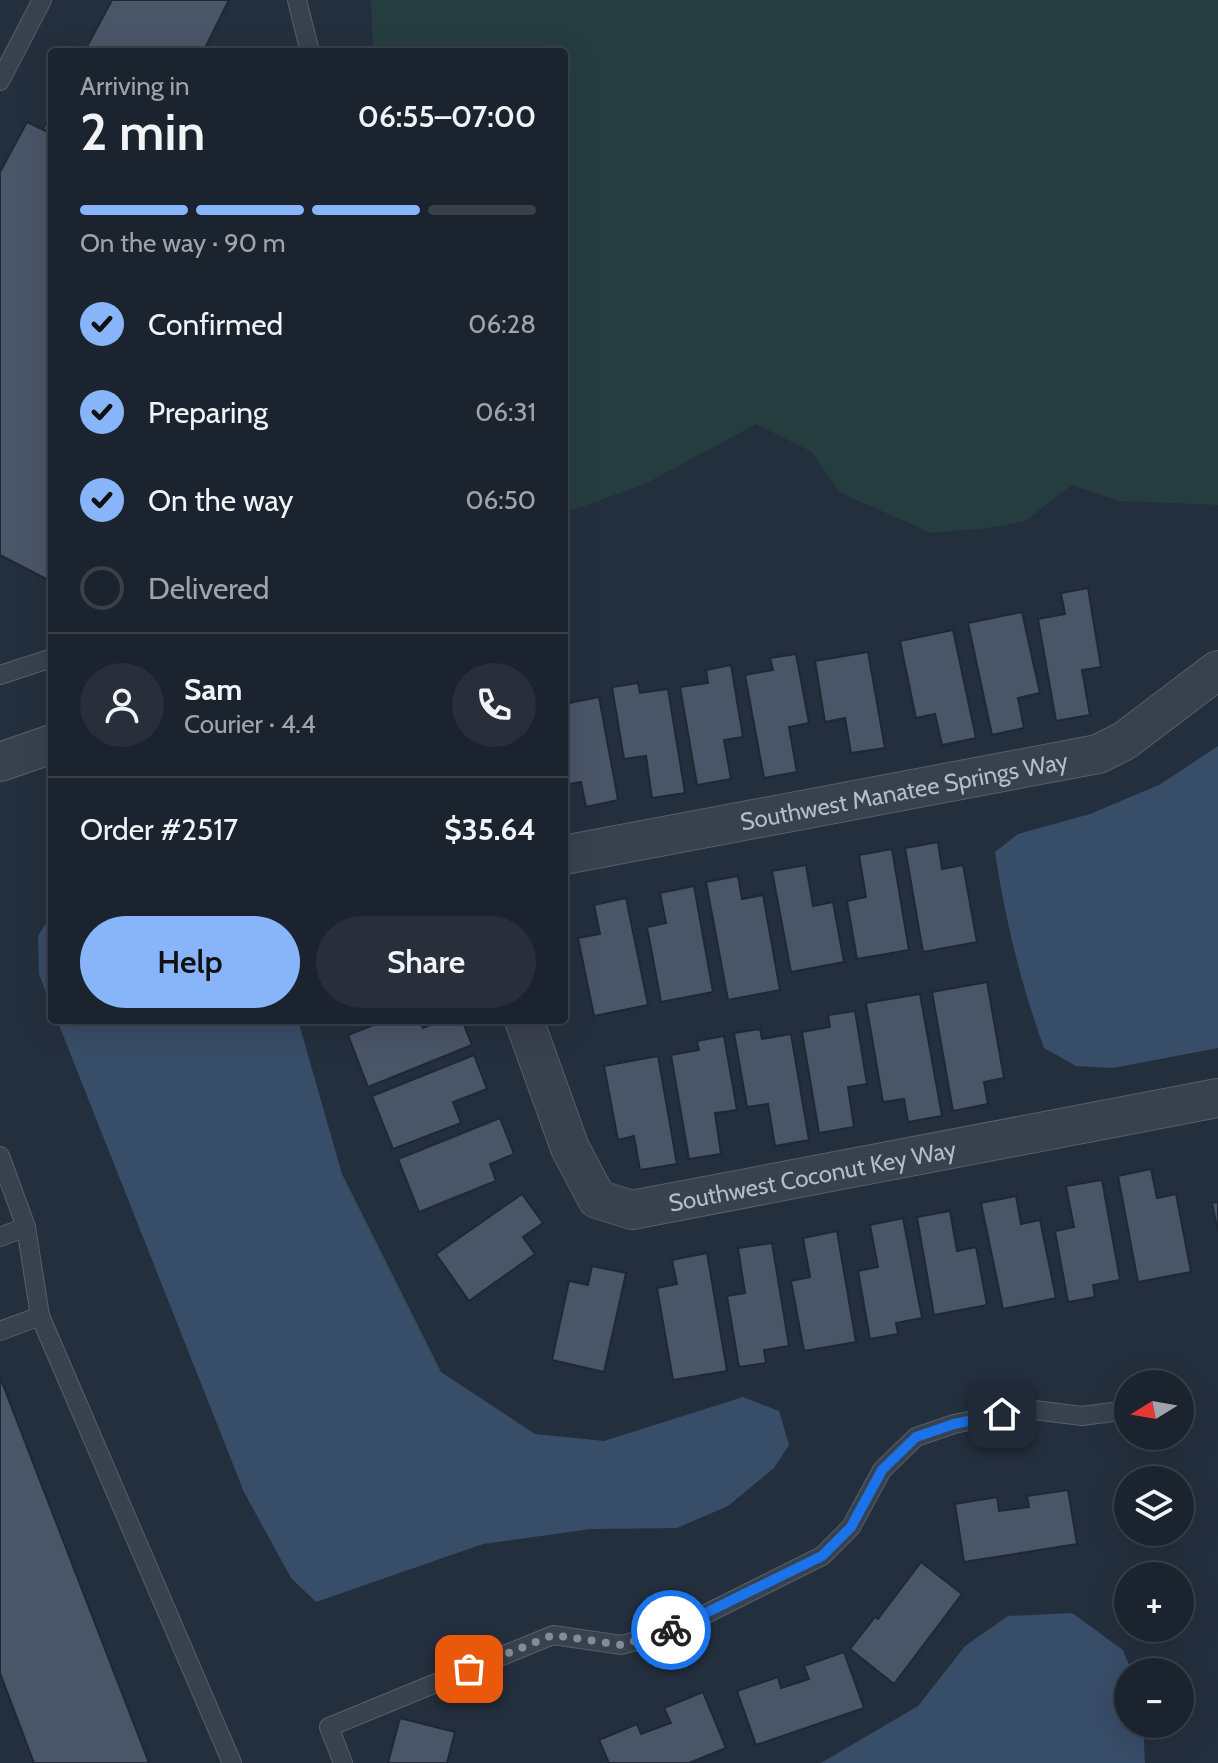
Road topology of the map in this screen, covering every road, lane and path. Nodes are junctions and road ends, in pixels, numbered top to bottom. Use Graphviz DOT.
graph roads {
  1 [pos="42,0"];
  2 [pos="297,0"];
  3 [pos="309,48"];
  4 [pos="0,81"];
  5 [pos="48,659"];
  6 [pos="1218,670"];
  7 [pos="0,675"];
  8 [pos="48,745"];
  9 [pos="0,762"];
  10 [pos="568,854"];
  11 [pos="525,1024"];
  12 [pos="1218,1098"];
  13 [pos="0,1156"];
  14 [pos="26,1227"];
  15 [pos="0,1237"];
  16 [pos="40,1316"];
  17 [pos="0,1331"];
  18 [pos="1114,1412"];
  19 [pos="232,1763"];
  20 [pos="343,1763"];
  1 -- 4 [label="lane"];
  2 -- 3 [label="lane"];
  5 -- 7 [label="lane"];
  6 -- 10 [label="street, Southwest Manatee Springs Way"];
  8 -- 9 [label="street"];
  11 -- 12 [label="street, Southwest Coconut Key Way"];
  13 -- 14 [label="lane"];
  14 -- 15 [label="lane"];
  14 -- 16 [label="lane"];
  16 -- 17 [label="lane"];
  16 -- 19 [label="lane"];
  18 -- 20 [label="lane"];
}
